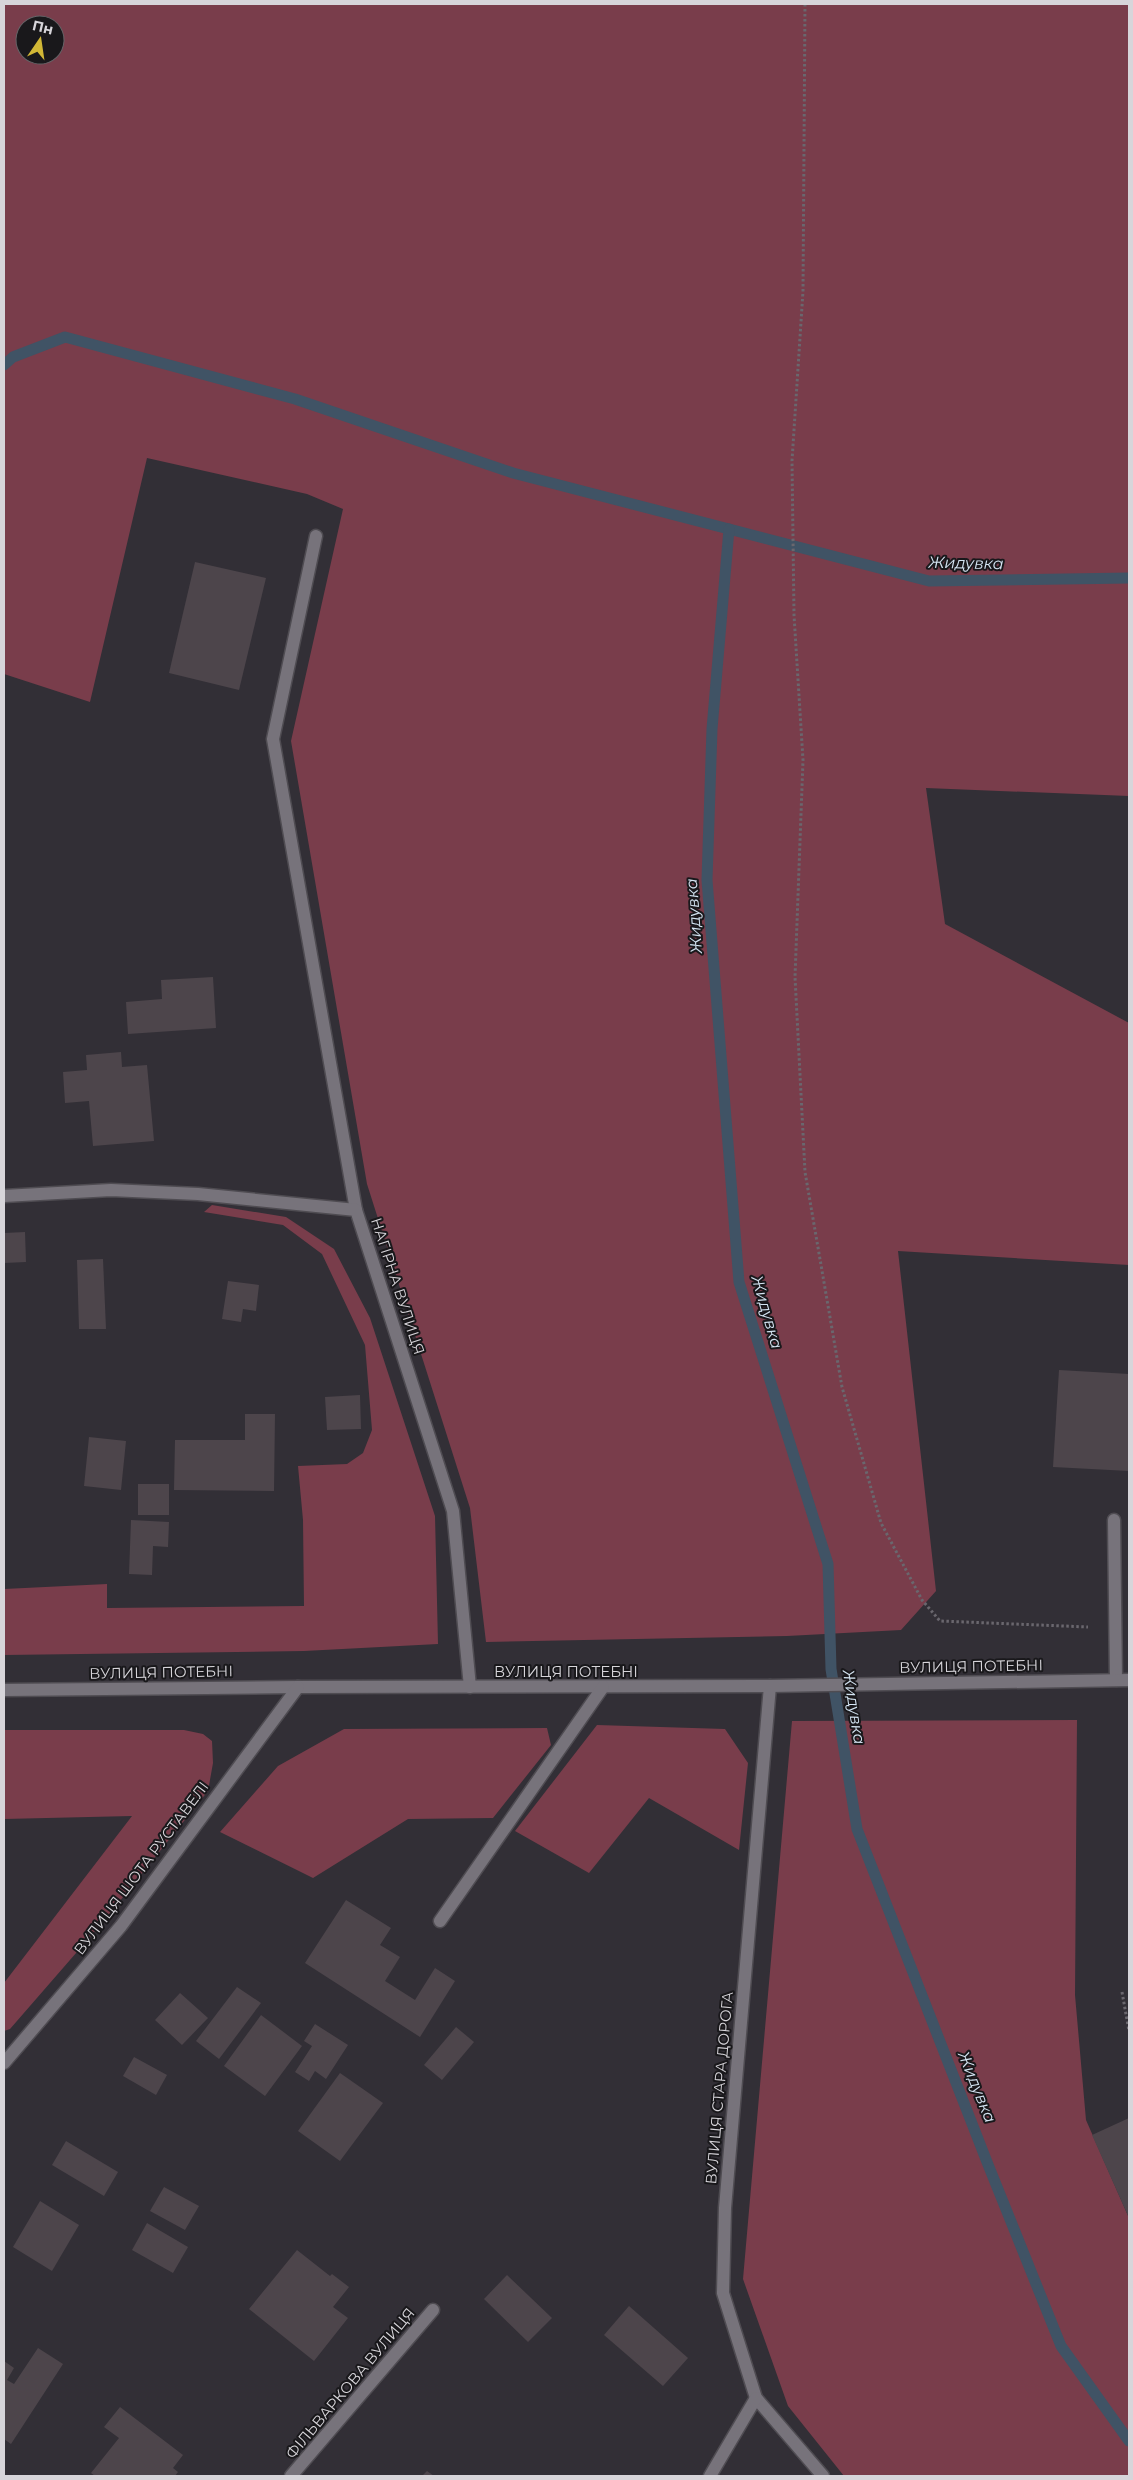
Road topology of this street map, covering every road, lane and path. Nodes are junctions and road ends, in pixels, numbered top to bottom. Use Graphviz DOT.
graph roads {
  1 [pos="805,4"];
  2 [pos="316,536"];
  3 [pos="4,1196"];
  4 [pos="356,1210"];
  5 [pos="1114,1520"];
  6 [pos="1116,1628"];
  7 [pos="1123,1680"];
  8 [pos="604,1686"];
  9 [pos="770,1686"];
  10 [pos="298,1687"];
  11 [pos="470,1687"];
  12 [pos="4,1690"];
  13 [pos="440,1922"];
  14 [pos="1122,1992"];
  15 [pos="1129,2032"];
  16 [pos="4,2063"];
  17 [pos="433,2310"];
  18 [pos="756,2398"];
  19 [pos="291,2476"];
  20 [pos="710,2476"];
  21 [pos="823,2476"];
  1 -- 6 [label="path"];
  2 -- 4 [label="street"];
  3 -- 4 [label="street, НАГІРНА ВУЛИЦЯ"];
  4 -- 11 [label="street, НАГІРНА ВУЛИЦЯ"];
  5 -- 6 [label="street"];
  6 -- 7 [label="street"];
  7 -- 9 [label="street, ВУЛИЦЯ ПОТЕБНІ"];
  8 -- 9 [label="street, ВУЛИЦЯ ПОТЕБНІ"];
  8 -- 11 [label="street, ВУЛИЦЯ ПОТЕБНІ"];
  8 -- 13 [label="street"];
  9 -- 18 [label="street, ВУЛИЦЯ СТАРА ДОРОГА"];
  10 -- 11 [label="street, ВУЛИЦЯ ПОТЕБНІ"];
  10 -- 12 [label="street, ВУЛИЦЯ ПОТЕБНІ"];
  10 -- 16 [label="street, ВУЛИЦЯ ШОТА РУСТАВЕЛІ"];
  14 -- 15 [label="path"];
  17 -- 19 [label="street, ФІЛЬВАРКОВА ВУЛИЦЯ"];
  18 -- 20 [label="street"];
  18 -- 21 [label="street"];
}
